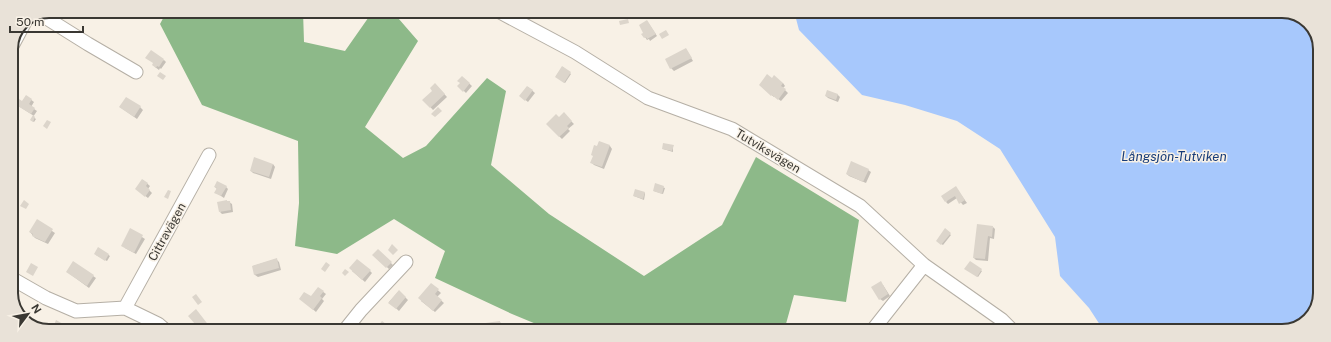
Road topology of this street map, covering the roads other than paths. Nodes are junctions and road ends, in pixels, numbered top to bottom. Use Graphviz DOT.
graph roads {
  1 [pos="47,18"];
  2 [pos="511,18"];
  3 [pos="136,72"];
  4 [pos="209,155"];
  5 [pos="406,262"];
  6 [pos="924,265"];
  7 [pos="18,282"];
  8 [pos="125,308"];
  9 [pos="158,324"];
  10 [pos="350,324"];
  11 [pos="878,324"];
  12 [pos="1006,324"];
  1 -- 3 [label="street"];
  2 -- 6 [label="street, Tutviksvägen"];
  4 -- 8 [label="street, Cittravägen"];
  5 -- 10 [label="street"];
  6 -- 11 [label="street"];
  6 -- 12 [label="street, Tutviksvägen"];
  7 -- 8 [label="street"];
  8 -- 9 [label="street"];
}
